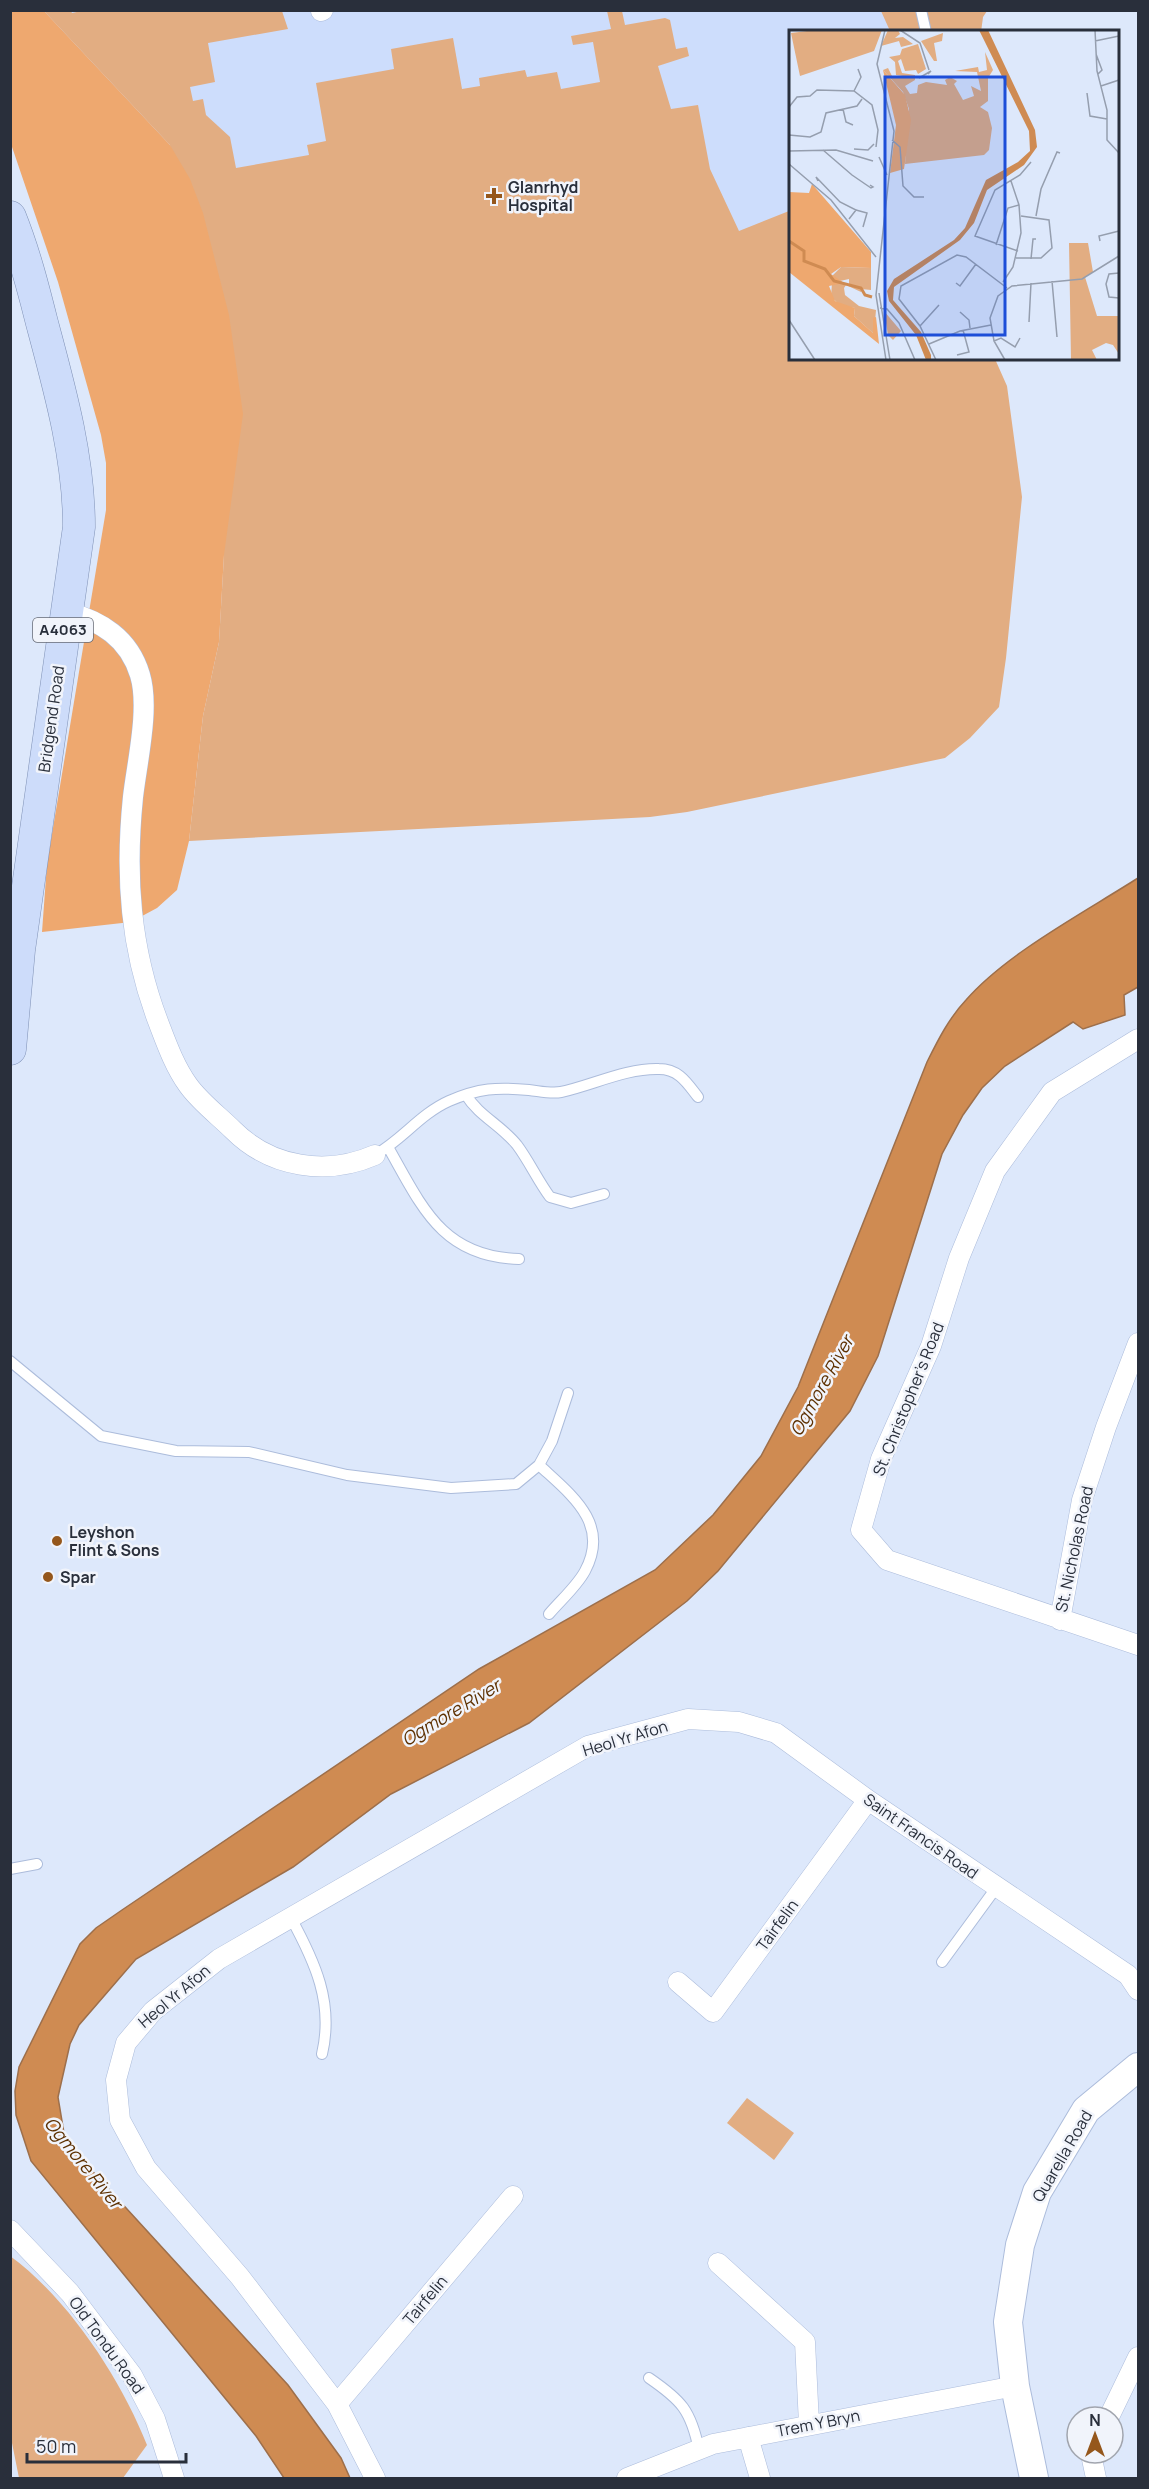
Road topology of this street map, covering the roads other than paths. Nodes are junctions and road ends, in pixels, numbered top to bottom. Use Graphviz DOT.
graph roads {
  1 [pos="921,10"];
  2 [pos="926,30"];
  3 [pos="10,217"];
  4 [pos="65,611"];
  5 [pos="15,945"];
  6 [pos="1138,1040"];
  7 [pos="10,1049"];
  8 [pos="466,1095"];
  9 [pos="698,1097"];
  10 [pos="381,1151"];
  11 [pos="604,1194"];
  12 [pos="519,1259"];
  13 [pos="1138,1343"];
  14 [pos="10,1361"];
  15 [pos="568,1394"];
  16 [pos="538,1465"];
  17 [pos="549,1614"];
  18 [pos="1060,1620"];
  19 [pos="1138,1645"];
  20 [pos="688,1719"];
  21 [pos="868,1800"];
  22 [pos="37,1864"];
  23 [pos="10,1869"];
  24 [pos="996,1888"];
  25 [pos="291,1918"];
  26 [pos="942,1962"];
  27 [pos="1135,1976"];
  28 [pos="678,1982"];
  29 [pos="322,2054"];
  30 [pos="1138,2067"];
  31 [pos="513,2196"];
  32 [pos="10,2230"];
  33 [pos="718,2264"];
  34 [pos="1138,2358"];
  35 [pos="649,2378"];
  36 [pos="1015,2386"];
  37 [pos="337,2404"];
  38 [pos="1114,2405"];
  39 [pos="809,2424"];
  40 [pos="748,2437"];
  41 [pos="699,2450"];
  42 [pos="174,2478"];
  43 [pos="375,2478"];
  44 [pos="627,2478"];
  45 [pos="760,2478"];
  46 [pos="1034,2478"];
  1 -- 2 [label="lane"];
  3 -- 4 [label="main road, Bridgend Road / A4063"];
  4 -- 5 [label="main road, Bridgend Road / A4063"];
  4 -- 10 [label="street"];
  5 -- 7 [label="main road, Bridgend Road / A4063"];
  6 -- 18 [label="street, St. Christopher's Road"];
  8 -- 9 [label="lane"];
  8 -- 10 [label="lane"];
  8 -- 11 [label="lane"];
  10 -- 12 [label="lane"];
  13 -- 18 [label="street, St. Nicholas Road"];
  14 -- 16 [label="lane"];
  15 -- 16 [label="lane"];
  16 -- 17 [label="lane"];
  18 -- 19 [label="street, St. Christopher's Road"];
  20 -- 21 [label="street, Saint Francis Road"];
  20 -- 25 [label="street, Heol Yr Afon"];
  21 -- 24 [label="street, Saint Francis Road"];
  21 -- 28 [label="street, Tairfelin"];
  22 -- 23 [label="lane"];
  24 -- 26 [label="lane"];
  24 -- 27 [label="street, Saint Francis Road"];
  25 -- 29 [label="lane"];
  25 -- 37 [label="street, Heol Yr Afon"];
  30 -- 36 [label="street, Quarella Road"];
  31 -- 37 [label="street, Tairfelin"];
  32 -- 42 [label="street, Old Tondu Road"];
  33 -- 39 [label="street"];
  34 -- 38 [label="street"];
  35 -- 41 [label="lane"];
  36 -- 39 [label="street, Trem Y Bryn"];
  36 -- 46 [label="street, Quarella Road"];
  37 -- 43 [label="street, Heol Yr Afon"];
  39 -- 40 [label="street, Trem Y Bryn"];
  40 -- 41 [label="street, Trem Y Bryn"];
  40 -- 45 [label="street"];
  41 -- 44 [label="street, Trem Y Bryn"];
}
